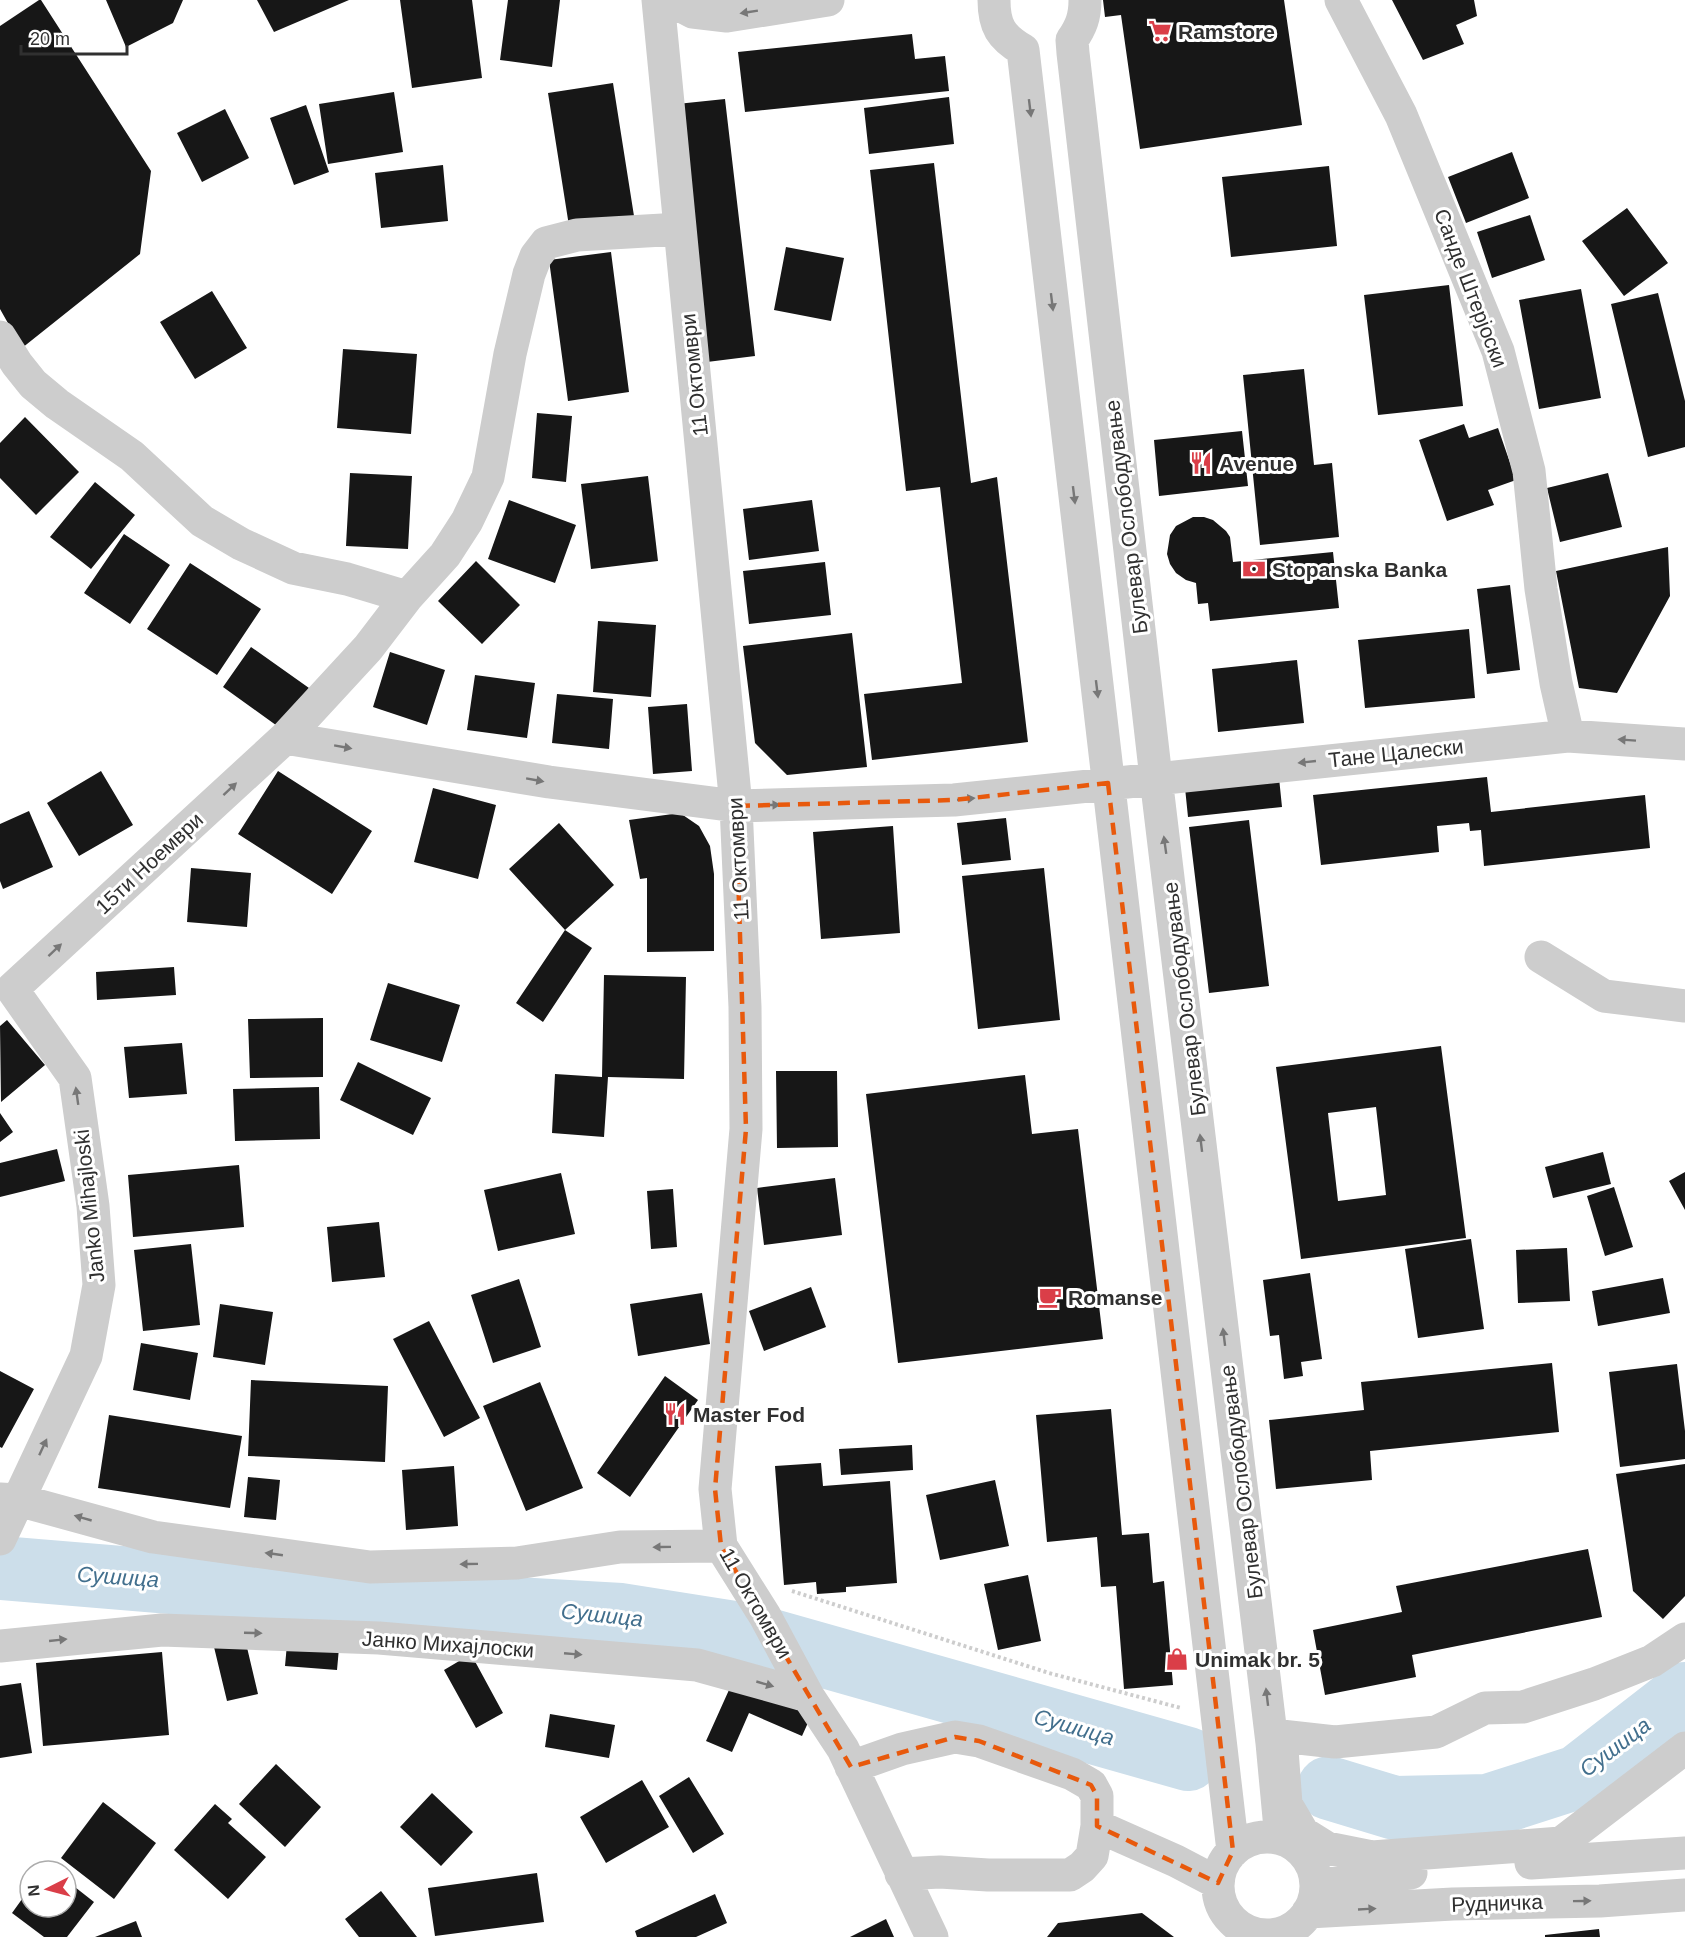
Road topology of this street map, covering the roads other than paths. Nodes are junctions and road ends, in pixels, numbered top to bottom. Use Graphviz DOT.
graph roads {
  1 [pos="658,0"];
  2 [pos="670,0"];
  3 [pos="828,0"];
  4 [pos="994,0"];
  5 [pos="1085,0"];
  6 [pos="1341,0"];
  7 [pos="680,229"];
  8 [pos="0,337"];
  9 [pos="407,597"];
  10 [pos="1568,736"];
  11 [pos="285,738"];
  12 [pos="1685,744"];
  13 [pos="1156,778"];
  14 [pos="1108,783"];
  15 [pos="736,806"];
  16 [pos="1541,957"];
  17 [pos="6,988"];
  18 [pos="1685,1006"];
  19 [pos="9,1499"];
  20 [pos="0,1539"];
  21 [pos="721,1546"];
  22 [pos="1685,1639"];
  23 [pos="0,1646"];
  24 [pos="808,1696"];
  25 [pos="1685,1748"];
  26 [pos="851,1767"];
  27 [pos="1097,1826"];
  28 [pos="1685,1832"];
  29 [pos="1281,1839"];
  30 [pos="1561,1843"];
  31 [pos="1685,1853"];
  32 [pos="901,1874"];
  33 [pos="1223,1875"];
  34 [pos="1685,1895"];
  35 [pos="1304,1915"];
  36 [pos="1241,1932"];
  37 [pos="932,1937"];
  1 -- 7 [label="street, 11 Октомври"];
  3 -- 2 [label="street, one-way"];
  4 -- 14 [label="street, one-way"];
  5 -- 13 [label="street, Булевар Ослободување"];
  6 -- 10 [label="street, Санде Штерјоски"];
  7 -- 9 [label="street, 15ти Ноември"];
  7 -- 15 [label="street, 11 Октомври"];
  8 -- 9 [label="street"];
  9 -- 11 [label="street, 15ти Ноември"];
  12 -- 10 [label="street, Тане Цалески, one-way"];
  10 -- 13 [label="street, Тане Цалески, one-way"];
  11 -- 15 [label="street, Тане Цалески, one-way"];
  17 -- 11 [label="street, 15ти Ноември, one-way"];
  13 -- 14 [label="street, Тане Цалески"];
  29 -- 13 [label="street, Булевар Ослободување, one-way"];
  15 -- 14 [label="street, Тане Цалески, one-way"];
  14 -- 33 [label="street"];
  15 -- 21 [label="street, 11 Октомври"];
  16 -- 18 [label="street"];
  19 -- 17 [label="street, Janko Mihajloski, one-way"];
  19 -- 20 [label="street"];
  21 -- 19 [label="street, one-way"];
  21 -- 24 [label="street, 11 Октомври"];
  22 -- 30 [label="street"];
  23 -- 24 [label="street, Јанко Михајлоски, one-way"];
  24 -- 26 [label="street"];
  25 -- 30 [label="street"];
  26 -- 27 [label="street"];
  26 -- 32 [label="street"];
  27 -- 32 [label="street"];
  27 -- 33 [label="street"];
  28 -- 30 [label="street"];
  29 -- 33 [label="street"];
  29 -- 35 [label="street"];
  31 -- 35 [label="street, Рудничка"];
  32 -- 37 [label="street"];
  33 -- 36 [label="street, Рудничка"];
  35 -- 34 [label="street, Рудничка, one-way"];
  35 -- 36 [label="street, Рудничка"];
}
